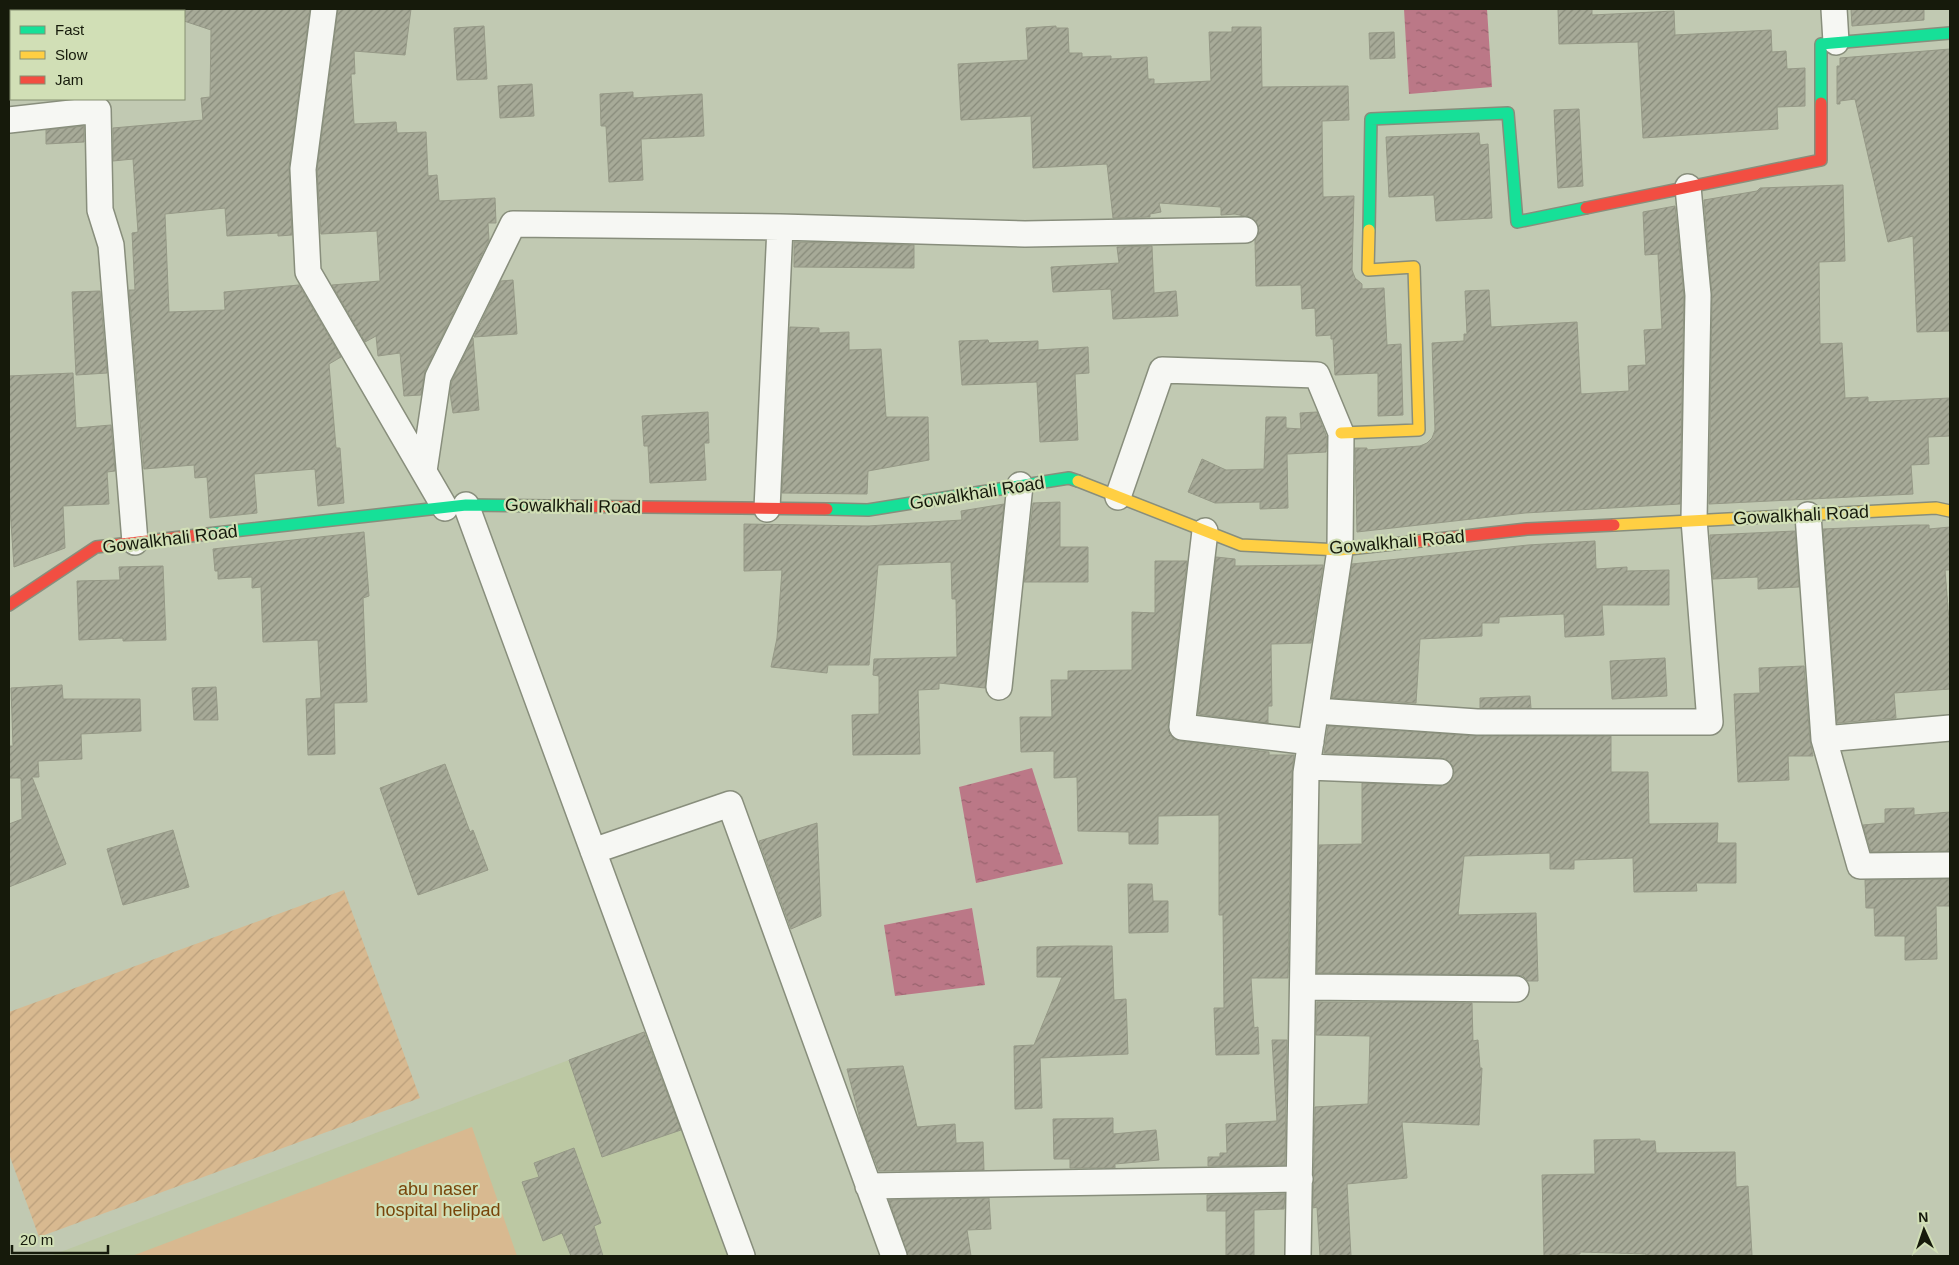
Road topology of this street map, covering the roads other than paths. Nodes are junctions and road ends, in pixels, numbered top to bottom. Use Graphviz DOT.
graph roads {
  1 [pos="324,9"];
  2 [pos="1834,9"];
  3 [pos="1950,33"];
  4 [pos="1836,42"];
  5 [pos="9,120"];
  6 [pos="1688,187"];
  7 [pos="780,227"];
  8 [pos="1245,230"];
  9 [pos="1341,433"];
  10 [pos="424,471"];
  11 [pos="1020,485"];
  12 [pos="1118,497"];
  13 [pos="455,506"];
  14 [pos="767,509"];
  15 [pos="1950,511"];
  16 [pos="1808,515"];
  17 [pos="1694,520"];
  18 [pos="1205,531"];
  19 [pos="135,542"];
  20 [pos="1340,550"];
  21 [pos="9,605"];
  22 [pos="999,687"];
  23 [pos="1316,711"];
  24 [pos="1950,728"];
  25 [pos="1824,739"];
  26 [pos="1311,742"];
  27 [pos="1308,766"];
  28 [pos="1440,772"];
  29 [pos="593,852"];
  30 [pos="1950,864"];
  31 [pos="1303,987"];
  32 [pos="1516,989"];
  33 [pos="1300,1179"];
  34 [pos="868,1186"];
  35 [pos="742,1256"];
  36 [pos="894,1256"];
  37 [pos="1298,1256"];
  1 -- 10 [label="street"];
  2 -- 4 [label="street"];
  3 -- 4 [label="street"];
  4 -- 6 [label="street"];
  5 -- 19 [label="street"];
  6 -- 9 [label="street"];
  6 -- 17 [label="street"];
  7 -- 8 [label="street"];
  7 -- 10 [label="street"];
  7 -- 14 [label="street"];
  9 -- 12 [label="street"];
  9 -- 20 [label="street"];
  10 -- 13 [label="street"];
  11 -- 12 [label="street, Gowalkhali Road"];
  11 -- 14 [label="street, Gowalkhali Road"];
  11 -- 22 [label="street"];
  12 -- 18 [label="street, Gowalkhali Road"];
  13 -- 14 [label="street, Gowalkhali Road"];
  13 -- 19 [label="street, Gowalkhali Road"];
  13 -- 29 [label="street"];
  15 -- 16 [label="street, Gowalkhali Road"];
  16 -- 17 [label="street, Gowalkhali Road"];
  16 -- 25 [label="street"];
  17 -- 20 [label="street, Gowalkhali Road"];
  17 -- 23 [label="street"];
  18 -- 20 [label="street, Gowalkhali Road"];
  18 -- 26 [label="street"];
  19 -- 21 [label="street, Gowalkhali Road"];
  20 -- 23 [label="street"];
  23 -- 26 [label="street"];
  24 -- 25 [label="street"];
  25 -- 30 [label="street"];
  26 -- 27 [label="street"];
  27 -- 28 [label="street"];
  27 -- 31 [label="street"];
  29 -- 34 [label="street"];
  29 -- 35 [label="street"];
  31 -- 32 [label="street"];
  31 -- 33 [label="street"];
  33 -- 34 [label="street"];
  33 -- 37 [label="street"];
  34 -- 36 [label="street"];
}
